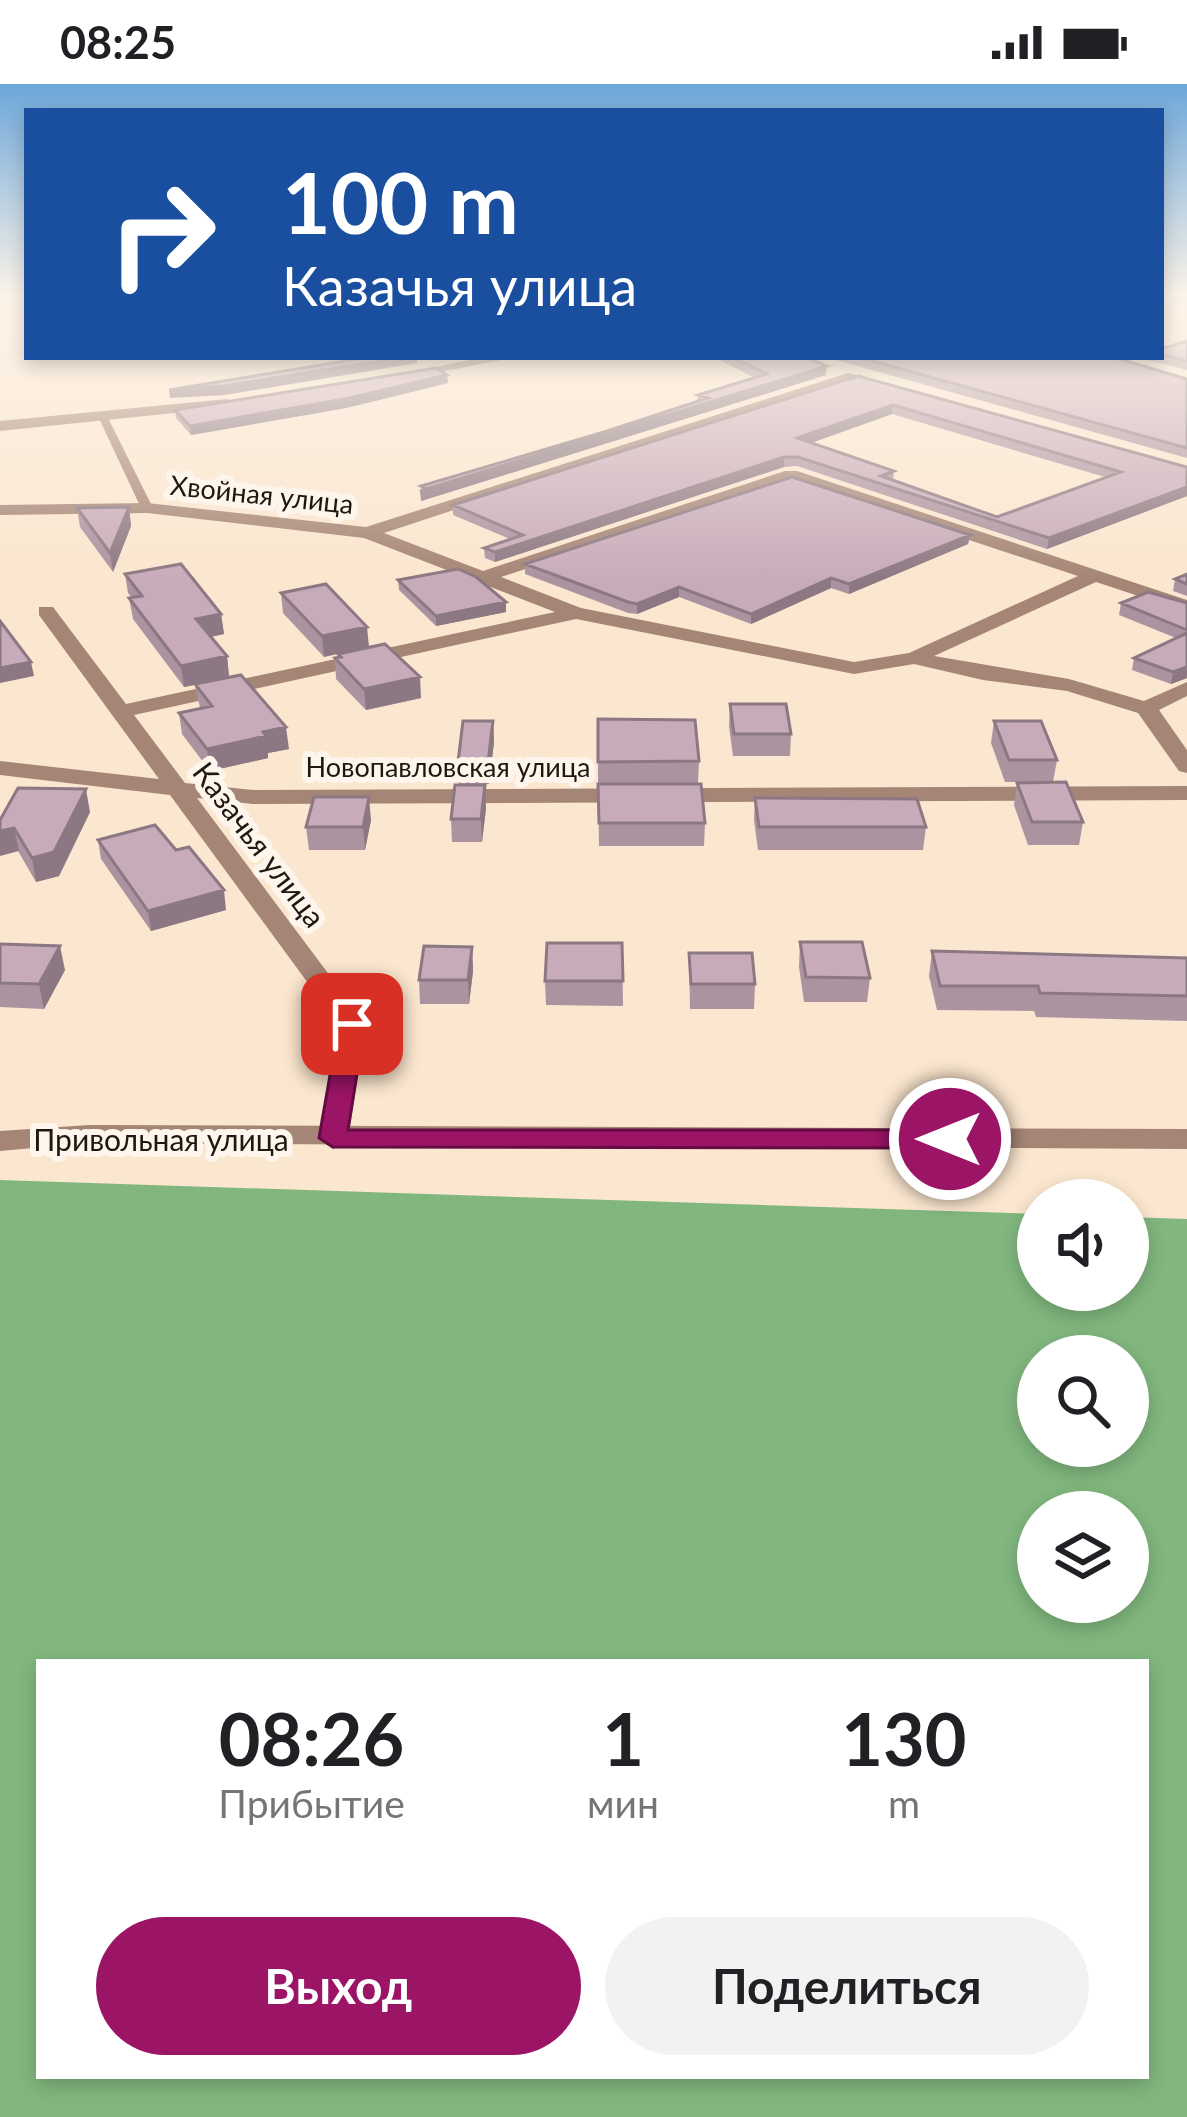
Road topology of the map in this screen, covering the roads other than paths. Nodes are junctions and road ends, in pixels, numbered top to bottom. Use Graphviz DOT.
graph roads {
  1 [pos="810,390"];
  2 [pos="248,400"];
  3 [pos="101,416"];
  4 [pos="0,425"];
  5 [pos="147,508"];
  6 [pos="0,510"];
  7 [pos="368,533"];
  8 [pos="1096,575"];
  9 [pos="482,577"];
  10 [pos="1187,606"];
  11 [pos="46,610"];
  12 [pos="576,613"];
  13 [pos="914,658"];
  14 [pos="1187,688"];
  15 [pos="1146,708"];
  16 [pos="118,712"];
  17 [pos="1187,766"];
  18 [pos="0,768"];
  19 [pos="180,792"];
  20 [pos="1187,793"];
  21 [pos="333,1138"];
  22 [pos="1187,1139"];
  23 [pos="0,1141"];
  1 -- 7 [label="street"];
  2 -- 3 [label="street"];
  3 -- 4 [label="street"];
  3 -- 5 [label="lane"];
  5 -- 6 [label="street, Хвойная улица"];
  5 -- 7 [label="street, Хвойная улица"];
  7 -- 9 [label="street, Хвойная улица"];
  8 -- 9 [label="street"];
  8 -- 10 [label="street"];
  8 -- 13 [label="street"];
  9 -- 12 [label="street, Хвойная улица"];
  11 -- 16 [label="street, Казачья улица"];
  12 -- 13 [label="street"];
  12 -- 16 [label="street"];
  13 -- 15 [label="street"];
  14 -- 15 [label="street"];
  15 -- 17 [label="street"];
  16 -- 19 [label="street, Казачья улица"];
  18 -- 19 [label="street, Новопавловская улица"];
  19 -- 20 [label="street, Новопавловская улица"];
  19 -- 21 [label="street, Казачья улица"];
  21 -- 22 [label="street, Привольная улица"];
  21 -- 23 [label="street, Привольная улица"];
}
